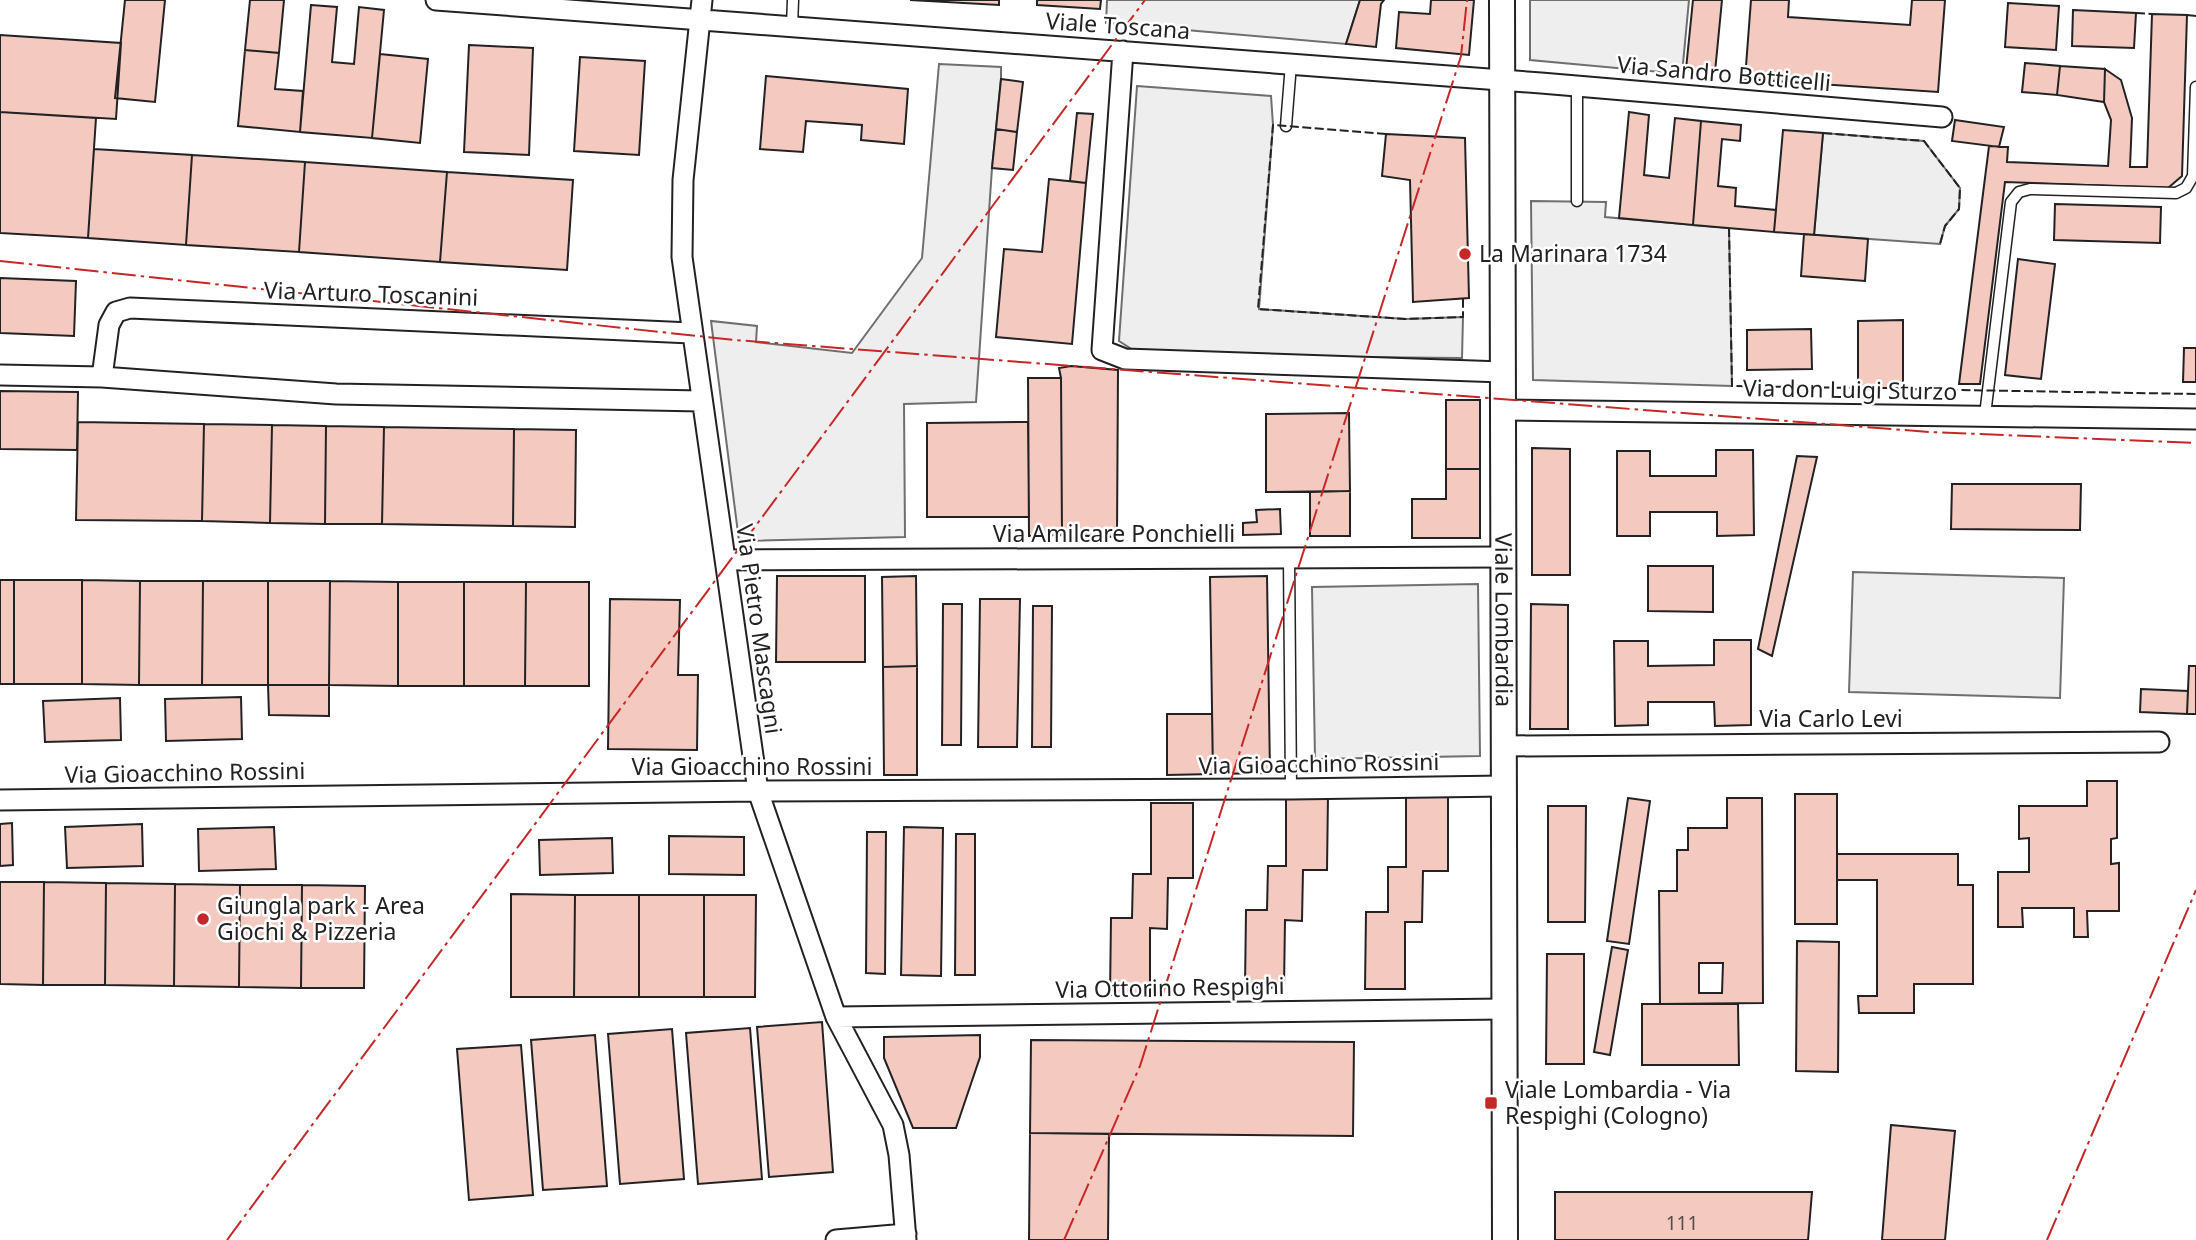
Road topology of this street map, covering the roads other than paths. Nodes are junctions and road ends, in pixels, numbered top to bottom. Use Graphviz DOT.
graph roads {
  1 [pos="436,0"];
  2 [pos="793,0"];
  3 [pos="1502,0"];
  4 [pos="701,9"];
  5 [pos="792,26"];
  6 [pos="1123,51"];
  7 [pos="1291,64"];
  8 [pos="1502,80"];
  9 [pos="1577,86"];
  10 [pos="2196,87"];
  11 [pos="1942,117"];
  12 [pos="1286,126"];
  13 [pos="1577,201"];
  14 [pos="691,333"];
  15 [pos="1503,372"];
  16 [pos="0,376"];
  17 [pos="102,377"];
  18 [pos="701,401"];
  19 [pos="1503,410"];
  20 [pos="1985,415"];
  21 [pos="2196,419"];
  22 [pos="1503,557"];
  23 [pos="1289,558"];
  24 [pos="725,560"];
  25 [pos="2159,742"];
  26 [pos="1504,746"];
  27 [pos="1504,786"];
  28 [pos="1291,789"];
  29 [pos="758,790"];
  30 [pos="0,800"];
  31 [pos="1504,1009"];
  32 [pos="836,1017"];
  33 [pos="906,1237"];
  34 [pos="836,1240"];
  35 [pos="1505,1240"];
  1 -- 4 [label="street, Viale Toscana"];
  2 -- 5 [label="lane"];
  3 -- 8 [label="street, Viale Lombardia"];
  4 -- 5 [label="street, Viale Toscana"];
  4 -- 14 [label="street, Via Pietro Mascagni"];
  5 -- 6 [label="street, Viale Toscana"];
  6 -- 7 [label="street, Viale Toscana"];
  6 -- 15 [label="street"];
  7 -- 8 [label="street, Viale Toscana"];
  7 -- 12 [label="lane"];
  8 -- 9 [label="street, Via Sandro Botticelli"];
  8 -- 15 [label="street, Viale Lombardia"];
  9 -- 11 [label="street, Via Sandro Botticelli"];
  9 -- 13 [label="lane"];
  10 -- 20 [label="lane"];
  14 -- 17 [label="street, Via Arturo Toscanini"];
  14 -- 18 [label="street, Via Pietro Mascagni"];
  15 -- 19 [label="street, Viale Lombardia"];
  16 -- 17 [label="street"];
  17 -- 18 [label="street"];
  18 -- 24 [label="street, Via Pietro Mascagni"];
  19 -- 20 [label="street, Via don Luigi Sturzo"];
  19 -- 22 [label="street, Viale Lombardia"];
  20 -- 21 [label="street, Via don Luigi Sturzo"];
  22 -- 23 [label="street, Via Amilcare Ponchielli"];
  22 -- 26 [label="street, Viale Lombardia"];
  23 -- 24 [label="street, Via Amilcare Ponchielli"];
  23 -- 28 [label="lane"];
  24 -- 29 [label="street, Via Pietro Mascagni"];
  25 -- 26 [label="street, Via Carlo Levi"];
  26 -- 27 [label="street, Viale Lombardia"];
  27 -- 28 [label="street, Via Gioacchino Rossini"];
  27 -- 31 [label="street, Viale Lombardia"];
  28 -- 29 [label="street, Via Gioacchino Rossini"];
  29 -- 30 [label="street, Via Gioacchino Rossini"];
  29 -- 32 [label="street, Via Pietro Mascagni"];
  31 -- 32 [label="street, Via Ottorino Respighi"];
  31 -- 35 [label="street, Viale Lombardia"];
  32 -- 33 [label="street, Via Pietro Mascagni"];
  33 -- 34 [label="street"];
}
